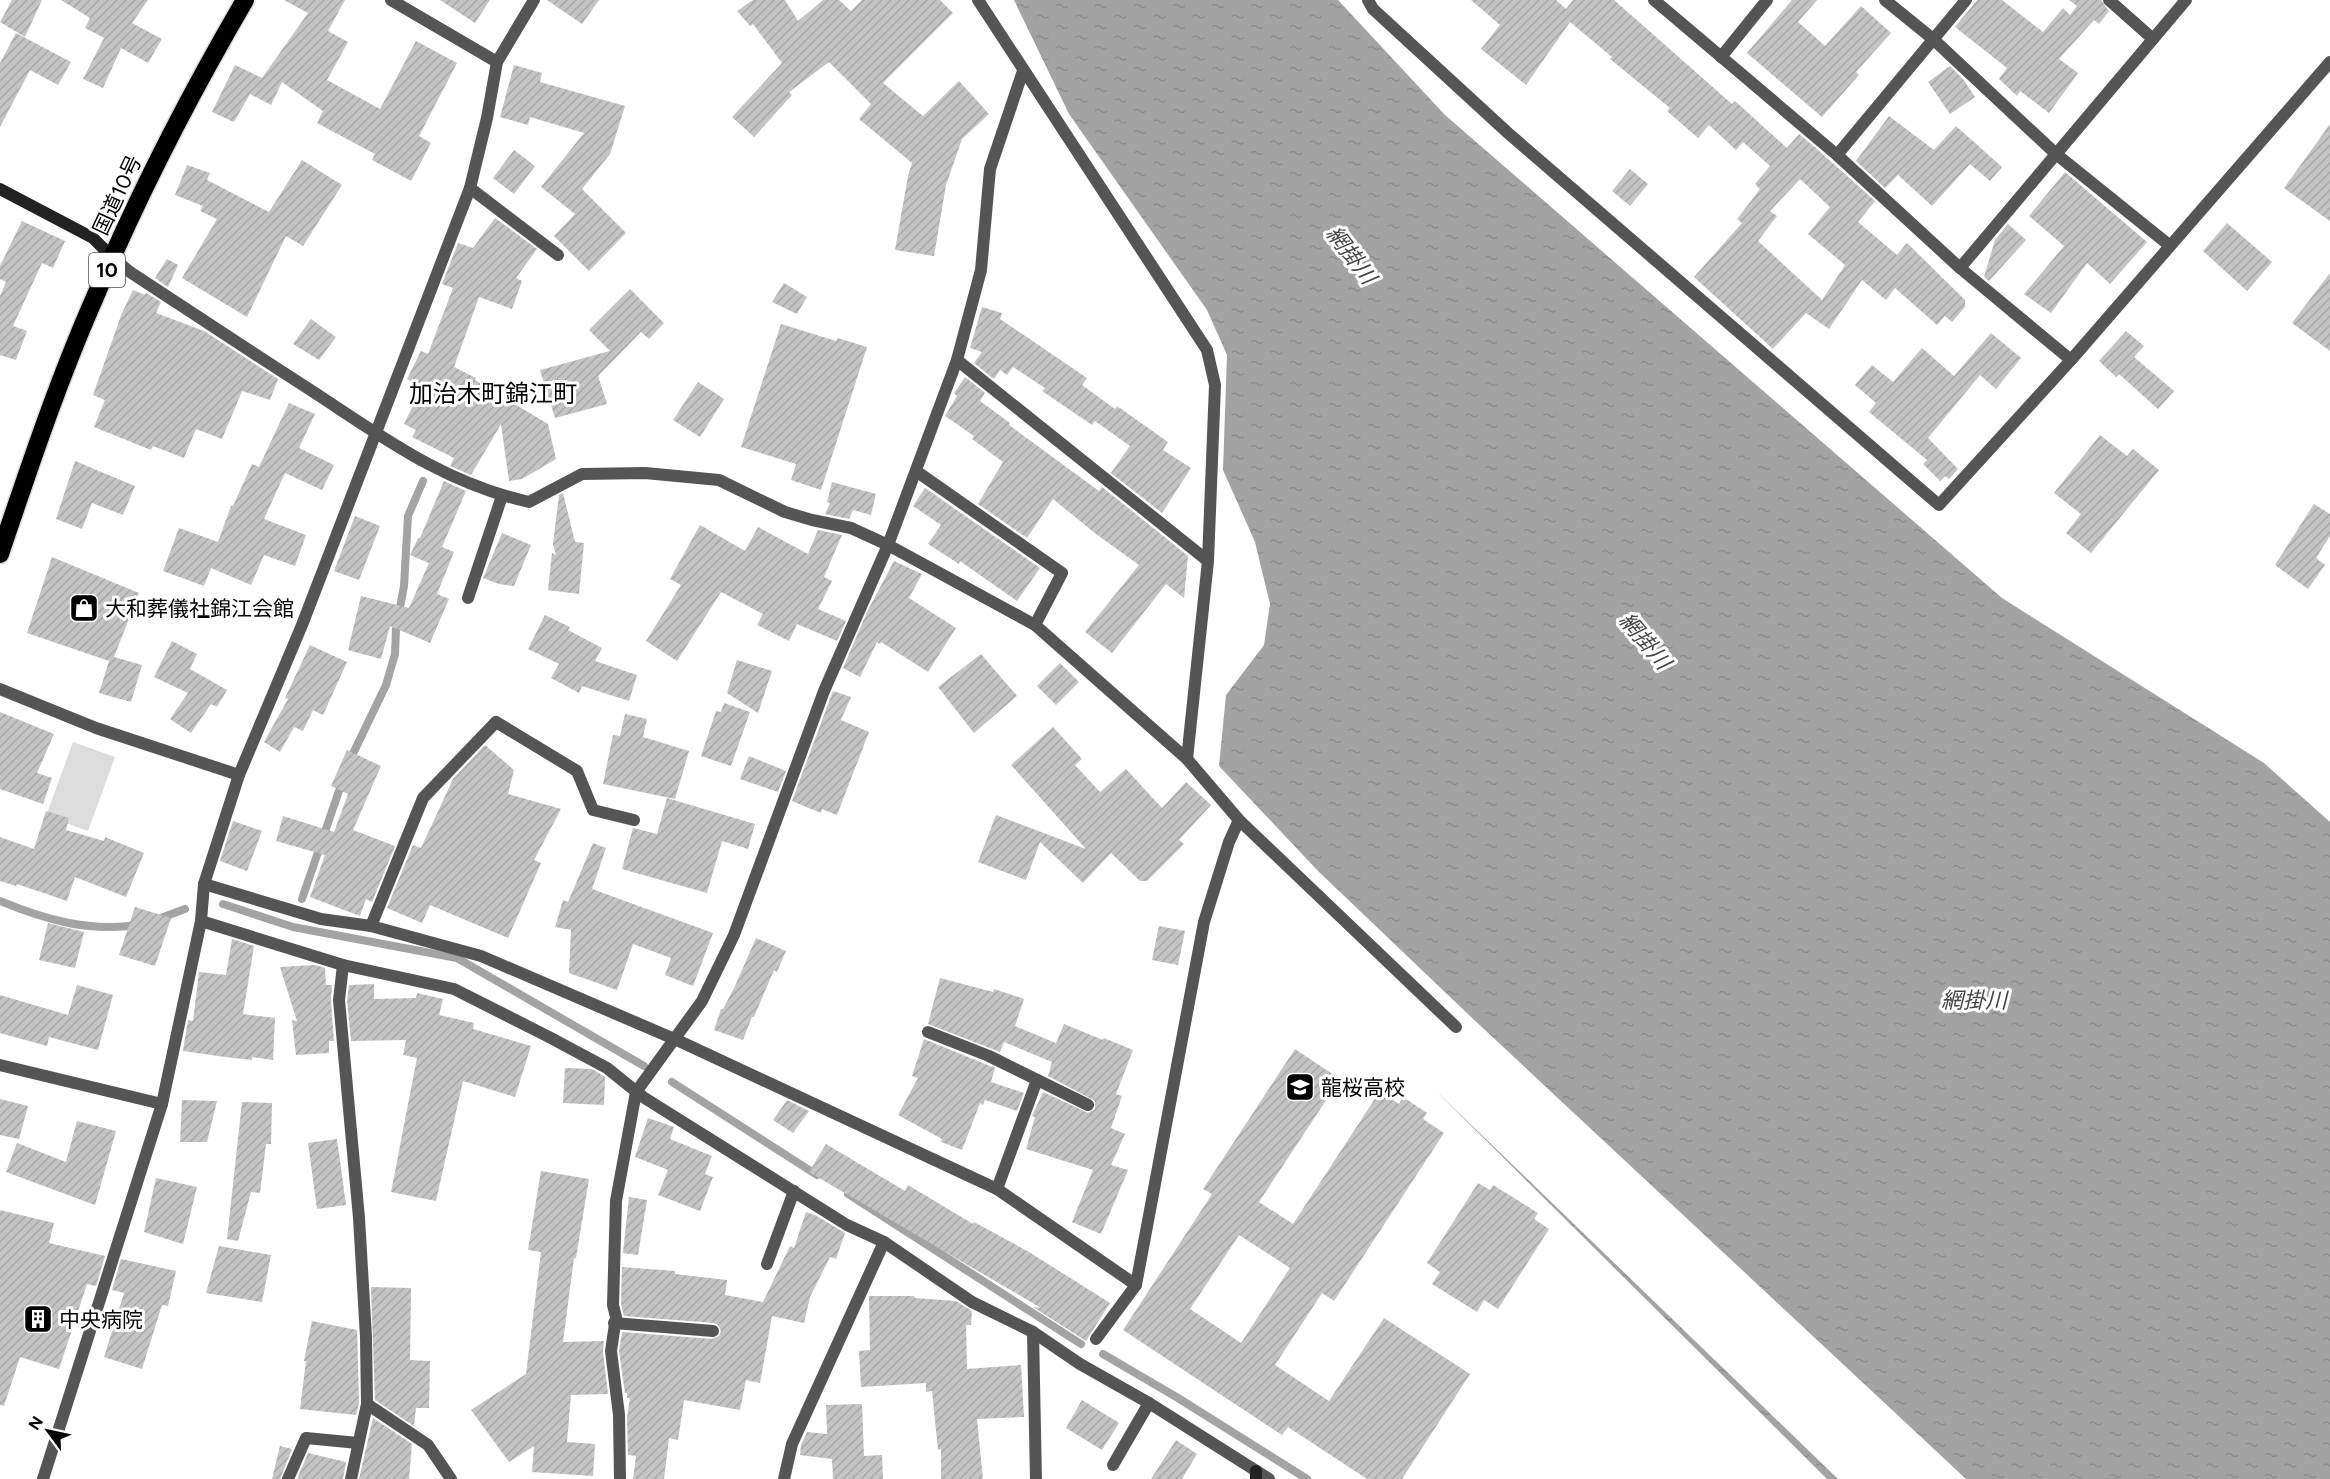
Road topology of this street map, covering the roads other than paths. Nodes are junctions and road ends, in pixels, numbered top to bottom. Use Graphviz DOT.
graph roads {
  1 [pos="245,0"];
  2 [pos="391,0"];
  3 [pos="534,0"];
  4 [pos="978,0"];
  5 [pos="1654,0"];
  6 [pos="1767,0"];
  7 [pos="1885,0"];
  8 [pos="1966,0"];
  9 [pos="2109,0"];
  10 [pos="2186,0"];
  11 [pos="1373,3"];
  12 [pos="1933,39"];
  13 [pos="2153,39"];
  14 [pos="1721,57"];
  15 [pos="497,62"];
  16 [pos="2330,62"];
  17 [pos="1023,71"];
  18 [pos="2056,154"];
  19 [pos="1837,155"];
  20 [pos="470,188"];
  21 [pos="0,189"];
  22 [pos="2169,245"];
  23 [pos="558,255"];
  24 [pos="112,257"];
  25 [pos="1959,268"];
  26 [pos="957,360"];
  27 [pos="2071,360"];
  28 [pos="375,433"];
  29 [pos="916,471"];
  30 [pos="502,496"];
  31 [pos="888,546"];
  32 [pos="0,554"];
  33 [pos="1208,561"];
  34 [pos="468,598"];
  35 [pos="1035,625"];
  36 [pos="0,689"];
  37 [pos="1187,759"];
  38 [pos="239,775"];
  39 [pos="1239,819"];
  40 [pos="634,820"];
  41 [pos="204,884"];
  42 [pos="201,921"];
  43 [pos="371,926"];
  44 [pos="343,965"];
  45 [pos="1456,1026"];
  46 [pos="928,1032"];
  47 [pos="673,1039"];
  48 [pos="0,1065"];
  49 [pos="1037,1080"];
  50 [pos="636,1092"];
  51 [pos="162,1104"];
  52 [pos="1088,1105"];
  53 [pos="997,1189"];
  54 [pos="794,1191"];
  55 [pos="884,1242"];
  56 [pos="767,1264"];
  57 [pos="1136,1285"];
  58 [pos="614,1323"];
  59 [pos="713,1332"];
  60 [pos="1033,1332"];
  61 [pos="1096,1339"];
  62 [pos="1149,1403"];
  63 [pos="367,1404"];
  64 [pos="358,1443"];
  65 [pos="1113,1465"];
  66 [pos="1256,1475"];
  67 [pos="44,1479"];
  68 [pos="288,1479"];
  69 [pos="351,1479"];
  70 [pos="451,1479"];
  71 [pos="620,1479"];
  72 [pos="784,1479"];
  73 [pos="1036,1479"];
  74 [pos="1269,1479"];
  1 -- 24 [label="highway, 国道10号 / 10"];
  2 -- 15 [label="street"];
  3 -- 15 [label="street"];
  4 -- 17 [label="street"];
  5 -- 14 [label="street"];
  6 -- 14 [label="street"];
  7 -- 12 [label="street"];
  8 -- 12 [label="street"];
  9 -- 13 [label="street"];
  10 -- 13 [label="street"];
  11 -- 27 [label="street"];
  12 -- 18 [label="street"];
  12 -- 19 [label="street"];
  13 -- 18 [label="street"];
  14 -- 19 [label="street"];
  15 -- 20 [label="street"];
  16 -- 22 [label="street"];
  17 -- 26 [label="street"];
  17 -- 33 [label="street"];
  18 -- 22 [label="street"];
  18 -- 25 [label="street"];
  19 -- 25 [label="street"];
  20 -- 23 [label="street"];
  20 -- 28 [label="street"];
  21 -- 24 [label="street"];
  22 -- 27 [label="street"];
  24 -- 28 [label="street"];
  24 -- 32 [label="highway, 国道10号 / 10"];
  25 -- 27 [label="street"];
  26 -- 29 [label="street"];
  26 -- 33 [label="street"];
  28 -- 30 [label="street"];
  28 -- 38 [label="street"];
  29 -- 31 [label="street"];
  29 -- 35 [label="street"];
  30 -- 31 [label="street"];
  30 -- 34 [label="street"];
  31 -- 35 [label="street"];
  31 -- 47 [label="street"];
  33 -- 37 [label="street"];
  35 -- 37 [label="street"];
  36 -- 38 [label="street"];
  37 -- 39 [label="street"];
  38 -- 41 [label="street"];
  39 -- 45 [label="street"];
  39 -- 57 [label="street"];
  40 -- 43 [label="street"];
  41 -- 42 [label="street"];
  41 -- 43 [label="street"];
  42 -- 44 [label="street"];
  42 -- 51 [label="street"];
  43 -- 47 [label="street"];
  44 -- 50 [label="street"];
  44 -- 63 [label="street"];
  46 -- 49 [label="street"];
  47 -- 50 [label="street"];
  47 -- 53 [label="street"];
  48 -- 51 [label="street"];
  49 -- 52 [label="street"];
  49 -- 53 [label="street"];
  50 -- 54 [label="street"];
  50 -- 58 [label="street"];
  51 -- 67 [label="street"];
  53 -- 57 [label="street"];
  54 -- 55 [label="street"];
  54 -- 56 [label="street"];
  55 -- 60 [label="street"];
  55 -- 72 [label="street"];
  57 -- 61 [label="street"];
  58 -- 59 [label="street"];
  58 -- 71 [label="street"];
  60 -- 62 [label="street"];
  60 -- 73 [label="street"];
  62 -- 65 [label="street"];
  62 -- 66 [label="street"];
  63 -- 64 [label="street"];
  63 -- 70 [label="street"];
  64 -- 68 [label="street"];
  64 -- 69 [label="street"];
  66 -- 74 [label="street"];
}
